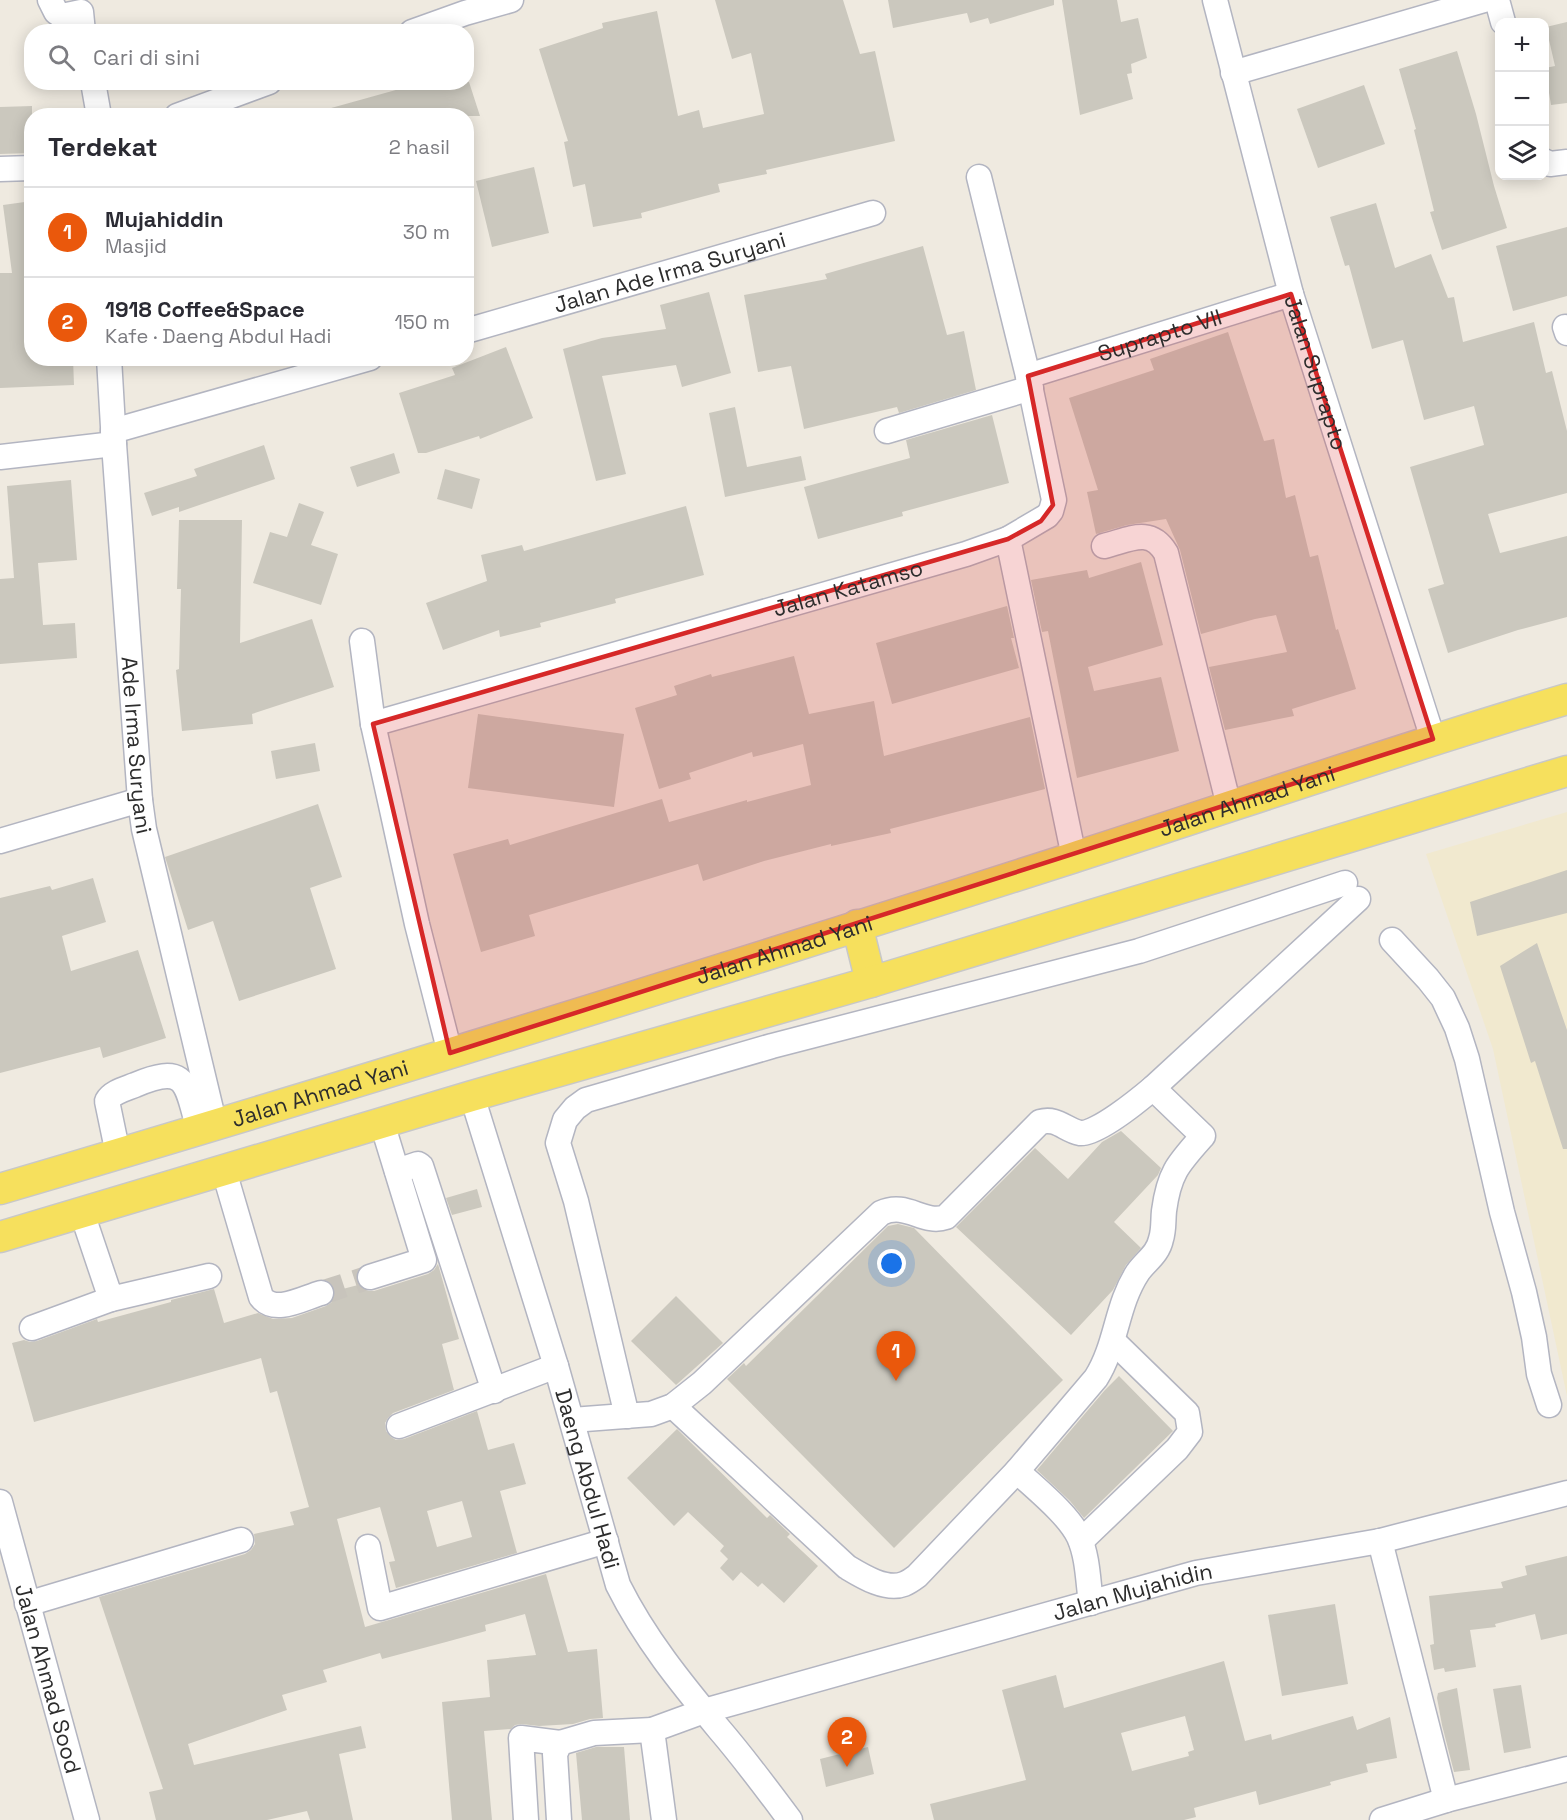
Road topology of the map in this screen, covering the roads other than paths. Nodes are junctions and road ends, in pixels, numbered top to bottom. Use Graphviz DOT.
graph roads {
  1 [pos="50,0"];
  2 [pos="511,0"];
  3 [pos="1215,0"];
  4 [pos="1484,0"];
  5 [pos="1497,0"];
  6 [pos="462,6"];
  7 [pos="1502,18"];
  8 [pos="82,24"];
  9 [pos="427,24"];
  10 [pos="1233,73"];
  11 [pos="94,90"];
  12 [pos="247,90"];
  13 [pos="98,108"];
  14 [pos="199,108"];
  15 [pos="1567,162"];
  16 [pos="1549,163"];
  17 [pos="24,168"];
  18 [pos="0,169"];
  19 [pos="979,177"];
  20 [pos="873,213"];
  21 [pos="1291,294"];
  22 [pos="474,329"];
  23 [pos="109,366"];
  24 [pos="344,366"];
  25 [pos="1030,382"];
  26 [pos="887,431"];
  27 [pos="113,438"];
  28 [pos="0,457"];
  29 [pos="1008,539"];
  30 [pos="1104,546"];
  31 [pos="362,640"];
  32 [pos="1567,699"];
  33 [pos="373,724"];
  34 [pos="1433,739"];
  35 [pos="1567,771"];
  36 [pos="140,800"];
  37 [pos="1229,806"];
  38 [pos="0,841"];
  39 [pos="1074,857"];
  40 [pos="857,925"];
  41 [pos="1392,940"];
  42 [pos="871,982"];
  43 [pos="450,1053"];
  44 [pos="1153,1088"];
  45 [pos="472,1096"];
  46 [pos="382,1124"];
  47 [pos="207,1128"];
  48 [pos="118,1154"];
  49 [pos="224,1171"];
  50 [pos="397,1171"];
  51 [pos="0,1189"];
  52 [pos="82,1213"];
  53 [pos="0,1237"];
  54 [pos="449,1250"];
  55 [pos="424,1260"];
  56 [pos="209,1276"];
  57 [pos="370,1277"];
  58 [pos="321,1293"];
  59 [pos="111,1299"];
  60 [pos="32,1328"];
  61 [pos="1113,1341"];
  62 [pos="556,1366"];
  63 [pos="494,1391"];
  64 [pos="1549,1405"];
  65 [pos="673,1406"];
  66 [pos="627,1416"];
  67 [pos="572,1420"];
  68 [pos="399,1426"];
  69 [pos="1017,1471"];
  70 [pos="1567,1494"];
  71 [pos="0,1502"];
  72 [pos="241,1540"];
  73 [pos="606,1541"];
  74 [pos="1080,1541"];
  75 [pos="1380,1541"];
  76 [pos="368,1547"];
  77 [pos="1091,1602"];
  78 [pos="27,1604"];
  79 [pos="704,1711"];
  80 [pos="652,1730"];
  81 [pos="560,1743"];
  82 [pos="1567,1769"];
  83 [pos="1446,1800"];
  84 [pos="87,1820"];
  85 [pos="526,1820"];
  86 [pos="559,1820"];
  87 [pos="664,1820"];
  88 [pos="790,1820"];
  89 [pos="1382,1820"];
  1 -- 8 [label="street"];
  2 -- 6 [label="street"];
  3 -- 10 [label="street, Jalan Suprapto"];
  4 -- 10 [label="street"];
  5 -- 7 [label="street"];
  6 -- 9 [label="street"];
  10 -- 21 [label="street, Jalan Suprapto"];
  11 -- 13 [label="street"];
  12 -- 14 [label="street"];
  15 -- 16 [label="street"];
  17 -- 18 [label="street"];
  19 -- 25 [label="street, Jalan Katamso"];
  20 -- 22 [label="street, Jalan Ade Irma Suryani"];
  21 -- 25 [label="street, Suprapto VII"];
  21 -- 34 [label="street, Jalan Suprapto"];
  23 -- 27 [label="street, Ade Irma Suryani"];
  24 -- 27 [label="street"];
  25 -- 26 [label="street, Suprapto VII"];
  25 -- 29 [label="street, Jalan Katamso"];
  27 -- 28 [label="street"];
  27 -- 36 [label="street, Ade Irma Suryani"];
  29 -- 33 [label="street, Jalan Katamso"];
  29 -- 39 [label="street"];
  30 -- 37 [label="street"];
  31 -- 33 [label="street"];
  32 -- 34 [label="main road, Jalan Ahmad Yani"];
  33 -- 43 [label="street"];
  34 -- 37 [label="main road, Jalan Ahmad Yani"];
  35 -- 42 [label="main road, Jalan Ahmad Yani"];
  36 -- 38 [label="street"];
  36 -- 47 [label="street, Ade Irma Suryani"];
  37 -- 39 [label="main road, Jalan Ahmad Yani"];
  39 -- 40 [label="main road, Jalan Ahmad Yani"];
  40 -- 42 [label="main road"];
  40 -- 43 [label="main road, Jalan Ahmad Yani"];
  41 -- 64 [label="street"];
  42 -- 45 [label="main road, Jalan Ahmad Yani"];
  43 -- 47 [label="main road, Jalan Ahmad Yani"];
  44 -- 61 [label="street"];
  44 -- 65 [label="street"];
  44 -- 66 [label="street"];
  45 -- 46 [label="main road, Jalan Ahmad Yani"];
  45 -- 62 [label="street, Daeng Abdul Hadi"];
  46 -- 49 [label="main road, Jalan Ahmad Yani"];
  46 -- 50 [label="street"];
  47 -- 48 [label="main road, Jalan Ahmad Yani"];
  47 -- 48 [label="street"];
  48 -- 51 [label="main road, Jalan Ahmad Yani"];
  49 -- 52 [label="main road, Jalan Ahmad Yani"];
  49 -- 58 [label="street"];
  50 -- 54 [label="street"];
  50 -- 55 [label="street"];
  52 -- 53 [label="main road, Jalan Ahmad Yani"];
  52 -- 59 [label="street"];
  54 -- 55 [label="street"];
  54 -- 63 [label="street"];
  55 -- 57 [label="street"];
  56 -- 59 [label="street"];
  59 -- 60 [label="street"];
  61 -- 69 [label="street"];
  61 -- 74 [label="street"];
  62 -- 63 [label="street"];
  62 -- 67 [label="street, Daeng Abdul Hadi"];
  63 -- 68 [label="street"];
  65 -- 66 [label="street"];
  65 -- 69 [label="street"];
  66 -- 67 [label="street"];
  67 -- 73 [label="street, Daeng Abdul Hadi"];
  69 -- 74 [label="street"];
  70 -- 75 [label="street, Jalan Mujahidin"];
  71 -- 78 [label="street, Jalan Ahmad Sood"];
  72 -- 78 [label="street"];
  73 -- 76 [label="street"];
  73 -- 79 [label="street, Daeng Abdul Hadi"];
  74 -- 77 [label="street"];
  75 -- 77 [label="street, Jalan Mujahidin"];
  75 -- 83 [label="street"];
  77 -- 79 [label="street, Jalan Mujahidin"];
  78 -- 84 [label="street, Jalan Ahmad Sood"];
  79 -- 80 [label="street, Jalan Mujahidin"];
  79 -- 88 [label="street, Daeng Abdul Hadi"];
  80 -- 81 [label="street, Jalan Mujahidin"];
  80 -- 87 [label="street"];
  81 -- 85 [label="street"];
  81 -- 86 [label="street"];
  82 -- 83 [label="street"];
  83 -- 89 [label="street"];
}
